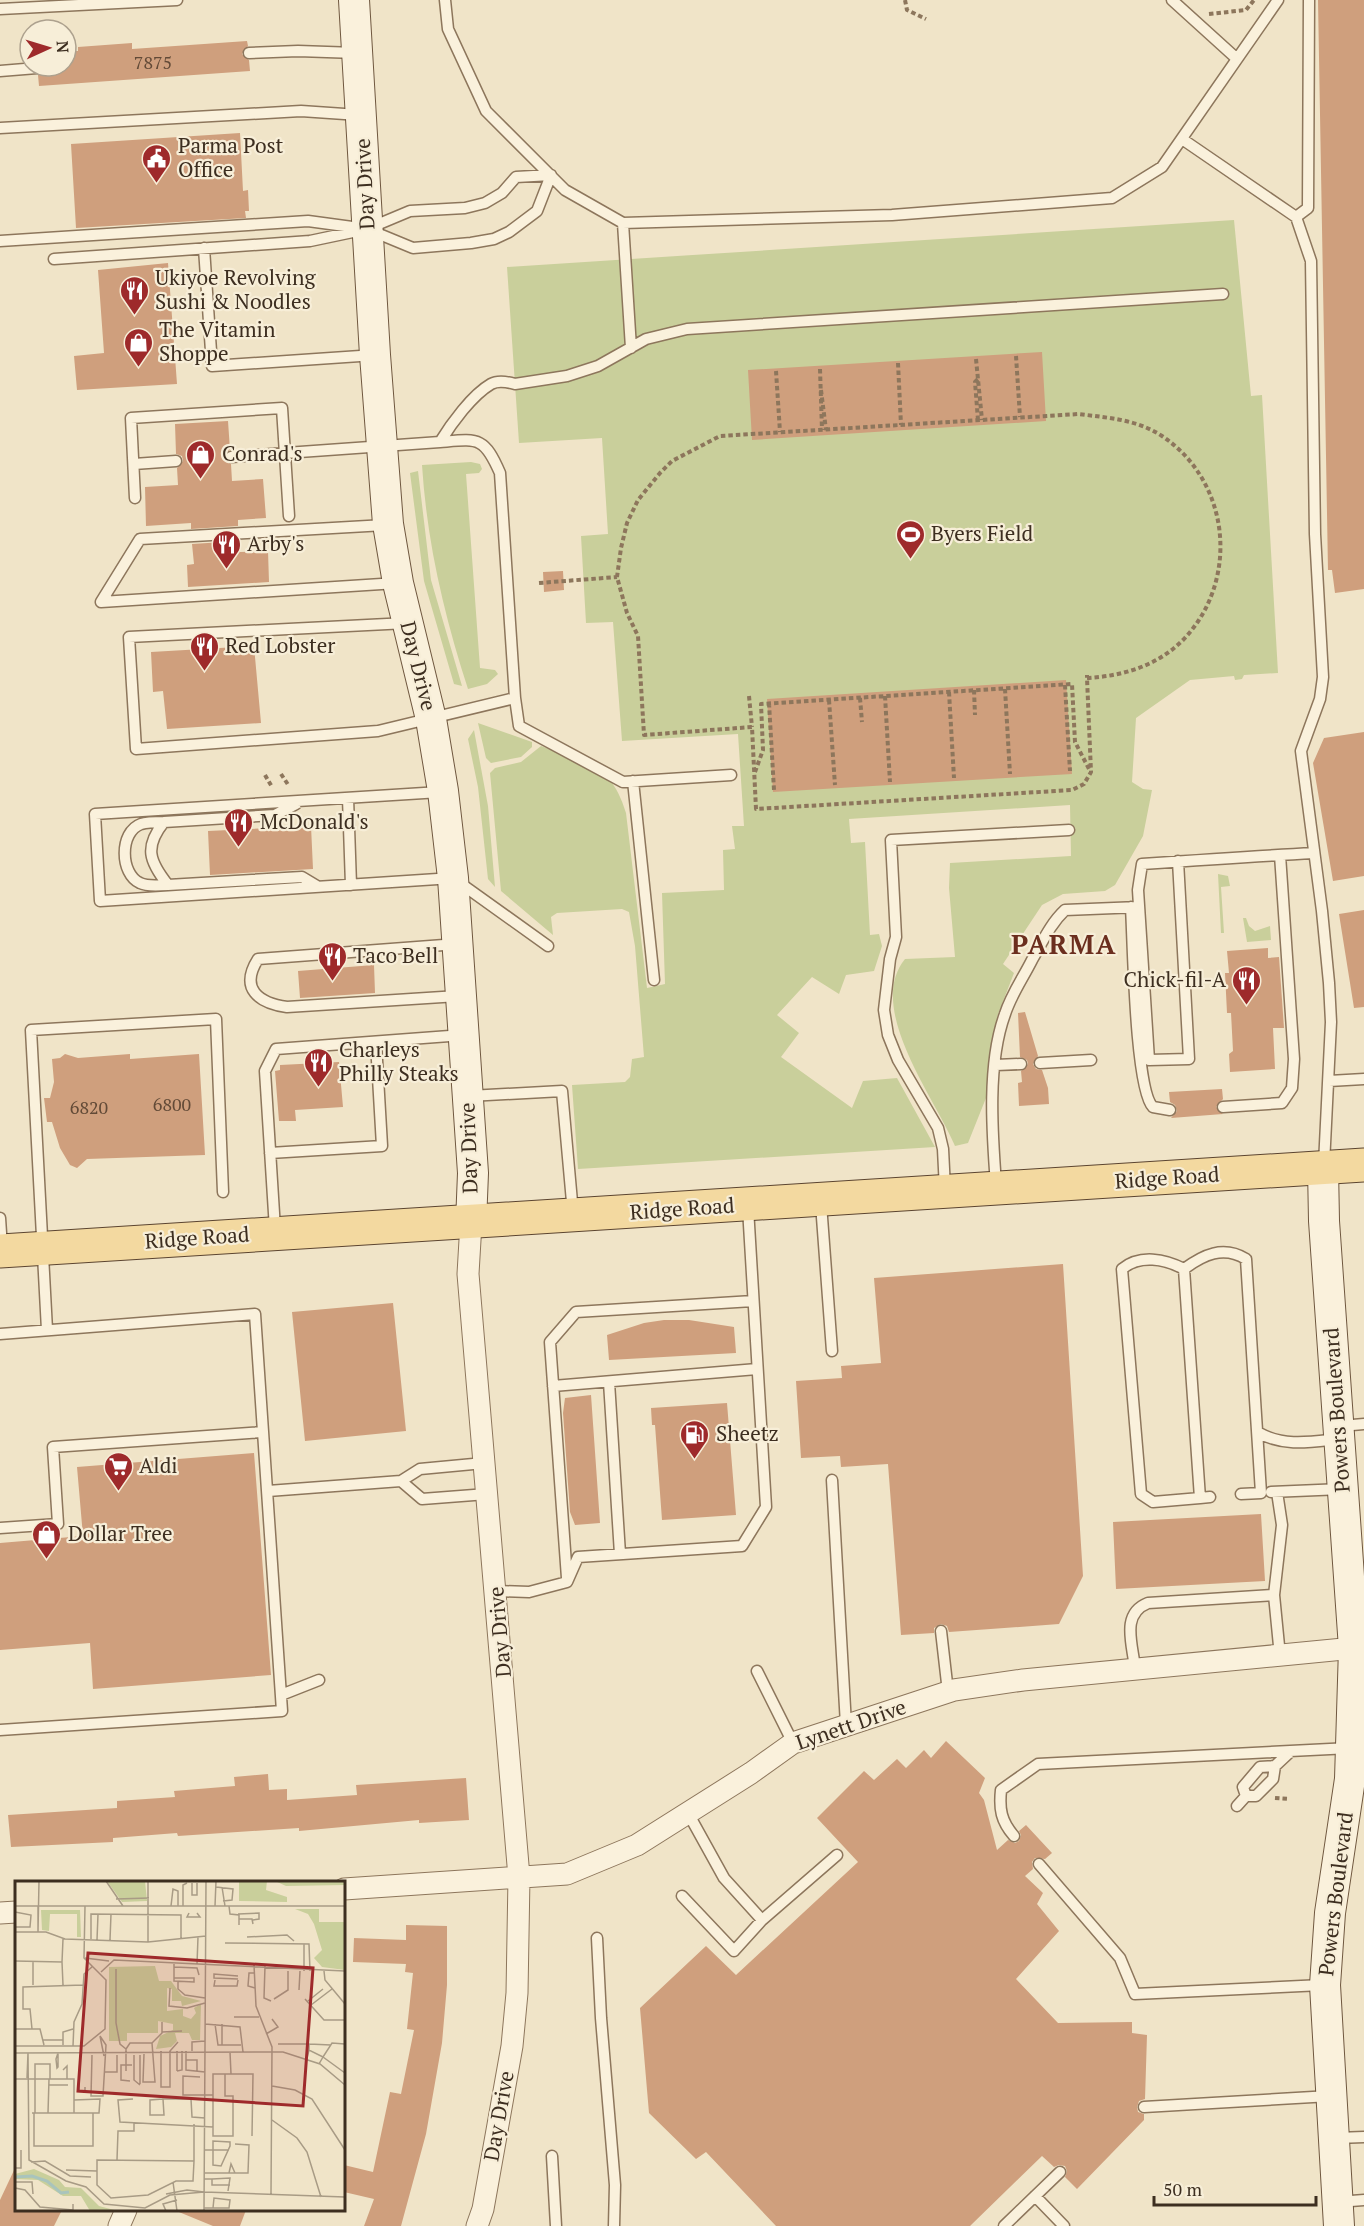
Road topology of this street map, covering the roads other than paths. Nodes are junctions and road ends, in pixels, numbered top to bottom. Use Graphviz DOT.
graph roads {
  1 [pos="177,0"];
  2 [pos="354,0"];
  3 [pos="445,0"];
  4 [pos="1172,0"];
  5 [pos="1278,0"];
  6 [pos="1309,0"];
  7 [pos="0,9"];
  8 [pos="249,53"];
  9 [pos="356,53"];
  10 [pos="1236,58"];
  11 [pos="18,70"];
  12 [pos="0,71"];
  13 [pos="361,115"];
  14 [pos="0,128"];
  15 [pos="1182,139"];
  16 [pos="551,175"];
  17 [pos="1296,217"];
  18 [pos="623,223"];
  19 [pos="368,229"];
  20 [pos="0,241"];
  21 [pos="204,248"];
  22 [pos="54,259"];
  23 [pos="1223,294"];
  24 [pos="631,348"];
  25 [pos="375,355"];
  26 [pos="440,442"];
  27 [pos="381,446"];
  28 [pos="285,452"];
  29 [pos="231,457"];
  30 [pos="176,461"];
  31 [pos="134,464"];
  32 [pos="135,498"];
  33 [pos="289,516"];
  34 [pos="388,524"];
  35 [pos="398,583"];
  36 [pos="407,623"];
  37 [pos="515,698"];
  38 [pos="431,719"];
  39 [pos="731,775"];
  40 [pos="633,781"];
  41 [pos="443,791"];
  42 [pos="348,798"];
  43 [pos="302,801"];
  44 [pos="164,822"];
  45 [pos="1069,830"];
  46 [pos="1314,853"];
  47 [pos="1281,855"];
  48 [pos="1178,861"];
  49 [pos="453,878"];
  50 [pos="168,885"];
  51 [pos="351,885"];
  52 [pos="318,887"];
  53 [pos="1135,907"];
  54 [pos="457,944"];
  55 [pos="548,946"];
  56 [pos="654,980"];
  57 [pos="461,996"];
  58 [pos="463,1035"];
  59 [pos="376,1043"];
  60 [pos="1091,1060"];
  61 [pos="1040,1063"];
  62 [pos="1021,1064"];
  63 [pos="996,1065"];
  64 [pos="1364,1079"];
  65 [pos="1329,1081"];
  66 [pos="467,1096"];
  67 [pos="1223,1107"];
  68 [pos="1170,1110"];
  69 [pos="270,1153"];
  70 [pos="1364,1165"];
  71 [pos="1323,1168"];
  72 [pos="996,1189"];
  73 [pos="223,1192"];
  74 [pos="946,1192"];
  75 [pos="821,1200"];
  76 [pos="747,1205"];
  77 [pos="573,1216"];
  78 [pos="0,1218"];
  79 [pos="471,1223"];
  80 [pos="275,1233"];
  81 [pos="44,1248"];
  82 [pos="1,1251"];
  83 [pos="1184,1269"];
  84 [pos="753,1301"];
  85 [pos="47,1330"];
  86 [pos="0,1334"];
  87 [pos="832,1351"];
  88 [pos="757,1369"];
  89 [pos="609,1382"];
  90 [pos="553,1386"];
  91 [pos="1347,1430"];
  92 [pos="262,1432"];
  93 [pos="1259,1433"];
  94 [pos="484,1463"];
  95 [pos="832,1480"];
  96 [pos="401,1481"];
  97 [pos="1343,1489"];
  98 [pos="268,1491"];
  99 [pos="1277,1492"];
  100 [pos="1261,1493"];
  101 [pos="488,1494"];
  102 [pos="1241,1494"];
  103 [pos="0,1528"];
  104 [pos="620,1554"];
  105 [pos="567,1582"];
  106 [pos="496,1592"];
  107 [pos="1274,1595"];
  108 [pos="941,1631"];
  109 [pos="1354,1648"];
  110 [pos="1280,1656"];
  111 [pos="1135,1669"];
  112 [pos="757,1671"];
  113 [pos="319,1680"];
  114 [pos="948,1692"];
  115 [pos="281,1695"];
  116 [pos="846,1725"];
  117 [pos="0,1730"];
  118 [pos="793,1743"];
  119 [pos="1351,1748"];
  120 [pos="1291,1751"];
  121 [pos="1275,1766"];
  122 [pos="1246,1796"];
  123 [pos="1237,1806"];
  124 [pos="688,1813"];
  125 [pos="1014,1836"];
  126 [pos="837,1855"];
  127 [pos="1039,1864"];
  128 [pos="519,1877"];
  129 [pos="345,1890"];
  130 [pos="682,1896"];
  131 [pos="15,1912"];
  132 [pos="0,1913"];
  133 [pos="762,1920"];
  134 [pos="597,1938"];
  135 [pos="1325,1985"];
  136 [pos="1331,2096"];
  137 [pos="1144,2108"];
  138 [pos="1364,2137"];
  139 [pos="1334,2138"];
  140 [pos="552,2156"];
  141 [pos="1060,2172"];
  142 [pos="1035,2196"];
  143 [pos="1347,2209"];
  144 [pos="126,2211"];
  145 [pos="119,2226"];
  146 [pos="477,2226"];
  147 [pos="556,2226"];
  148 [pos="614,2226"];
  149 [pos="1004,2226"];
  150 [pos="1064,2226"];
  1 -- 7 [label="lane"];
  2 -- 9 [label="street, Day Drive"];
  3 -- 16 [label="lane"];
  4 -- 10 [label="lane"];
  5 -- 10 [label="lane"];
  6 -- 17 [label="lane"];
  8 -- 9 [label="lane"];
  9 -- 13 [label="street, Day Drive"];
  10 -- 15 [label="lane"];
  11 -- 12 [label="lane"];
  13 -- 14 [label="lane"];
  13 -- 19 [label="street, Day Drive"];
  15 -- 17 [label="lane"];
  15 -- 18 [label="lane"];
  16 -- 18 [label="lane"];
  16 -- 19 [label="lane"];
  16 -- 19 [label="lane"];
  17 -- 46 [label="lane"];
  18 -- 24 [label="lane"];
  19 -- 20 [label="lane"];
  19 -- 21 [label="lane"];
  19 -- 25 [label="street, Day Drive"];
  21 -- 22 [label="lane"];
  21 -- 25 [label="lane"];
  23 -- 24 [label="lane"];
  24 -- 26 [label="lane"];
  25 -- 27 [label="street, Day Drive"];
  26 -- 27 [label="lane"];
  26 -- 37 [label="lane"];
  27 -- 28 [label="lane"];
  27 -- 34 [label="street, Day Drive"];
  28 -- 29 [label="lane"];
  28 -- 31 [label="lane"];
  28 -- 33 [label="lane"];
  30 -- 31 [label="lane"];
  31 -- 32 [label="lane"];
  34 -- 35 [label="street, Day Drive"];
  34 -- 35 [label="lane"];
  35 -- 36 [label="street, Day Drive"];
  36 -- 38 [label="street, Day Drive"];
  36 -- 38 [label="lane"];
  37 -- 38 [label="lane"];
  37 -- 40 [label="lane"];
  38 -- 41 [label="street, Day Drive"];
  39 -- 40 [label="lane"];
  40 -- 56 [label="lane"];
  41 -- 42 [label="lane"];
  41 -- 49 [label="street, Day Drive"];
  42 -- 43 [label="lane"];
  42 -- 51 [label="lane"];
  43 -- 44 [label="lane"];
  43 -- 52 [label="lane"];
  44 -- 50 [label="lane"];
  44 -- 50 [label="lane"];
  45 -- 74 [label="lane"];
  46 -- 47 [label="lane"];
  46 -- 65 [label="lane"];
  47 -- 48 [label="lane"];
  47 -- 67 [label="lane"];
  48 -- 53 [label="lane"];
  48 -- 53 [label="lane"];
  49 -- 51 [label="lane"];
  49 -- 54 [label="street, Day Drive"];
  49 -- 55 [label="lane"];
  50 -- 52 [label="lane"];
  51 -- 52 [label="lane"];
  53 -- 63 [label="lane"];
  53 -- 68 [label="lane"];
  54 -- 57 [label="street, Day Drive"];
  54 -- 57 [label="lane"];
  57 -- 58 [label="street, Day Drive"];
  58 -- 59 [label="lane"];
  58 -- 66 [label="street, Day Drive"];
  59 -- 69 [label="lane"];
  59 -- 69 [label="lane"];
  60 -- 61 [label="lane"];
  62 -- 63 [label="lane"];
  63 -- 72 [label="lane"];
  64 -- 65 [label="lane"];
  65 -- 71 [label="lane"];
  66 -- 77 [label="lane"];
  66 -- 79 [label="street, Day Drive"];
  69 -- 80 [label="lane"];
  70 -- 71 [label="main road, Ridge Road"];
  71 -- 72 [label="main road, Ridge Road"];
  71 -- 91 [label="street, Powers Boulevard"];
  72 -- 74 [label="main road, Ridge Road"];
  73 -- 81 [label="lane"];
  74 -- 75 [label="main road, Ridge Road"];
  75 -- 76 [label="main road, Ridge Road"];
  75 -- 87 [label="lane"];
  76 -- 77 [label="main road, Ridge Road"];
  76 -- 84 [label="lane"];
  77 -- 79 [label="main road, Ridge Road"];
  78 -- 82 [label="lane"];
  79 -- 80 [label="main road, Ridge Road"];
  79 -- 94 [label="street, Day Drive"];
  80 -- 81 [label="main road, Ridge Road"];
  81 -- 82 [label="main road, Ridge Road"];
  81 -- 85 [label="lane"];
  83 -- 83 [label="lane"];
  83 -- 93 [label="lane"];
  84 -- 88 [label="lane"];
  84 -- 90 [label="lane"];
  85 -- 86 [label="lane"];
  85 -- 92 [label="lane"];
  88 -- 89 [label="lane"];
  88 -- 104 [label="lane"];
  89 -- 90 [label="lane"];
  89 -- 104 [label="lane"];
  90 -- 105 [label="lane"];
  91 -- 93 [label="lane"];
  91 -- 97 [label="street, Powers Boulevard"];
  92 -- 98 [label="lane"];
  92 -- 103 [label="lane"];
  93 -- 100 [label="lane"];
  94 -- 96 [label="lane"];
  94 -- 101 [label="street, Day Drive"];
  95 -- 116 [label="lane"];
  96 -- 98 [label="lane"];
  96 -- 101 [label="lane"];
  97 -- 99 [label="lane"];
  97 -- 109 [label="street, Powers Boulevard"];
  98 -- 115 [label="lane"];
  99 -- 100 [label="lane"];
  99 -- 107 [label="lane"];
  100 -- 102 [label="lane"];
  101 -- 106 [label="street, Day Drive"];
  104 -- 105 [label="lane"];
  105 -- 106 [label="lane"];
  106 -- 128 [label="street, Day Drive"];
  107 -- 110 [label="lane"];
  107 -- 111 [label="lane"];
  108 -- 114 [label="lane"];
  109 -- 110 [label="street, Lynett Drive"];
  109 -- 119 [label="street, Powers Boulevard"];
  110 -- 111 [label="street, Lynett Drive"];
  111 -- 114 [label="street, Lynett Drive"];
  112 -- 118 [label="lane"];
  113 -- 115 [label="lane"];
  114 -- 116 [label="street, Lynett Drive"];
  115 -- 117 [label="lane"];
  116 -- 118 [label="street, Lynett Drive"];
  118 -- 124 [label="street, Lynett Drive"];
  119 -- 120 [label="lane"];
  119 -- 135 [label="street, Powers Boulevard"];
  120 -- 121 [label="lane"];
  120 -- 125 [label="lane"];
  121 -- 122 [label="lane"];
  121 -- 122 [label="lane"];
  122 -- 123 [label="lane"];
  124 -- 128 [label="street, Lynett Drive"];
  124 -- 133 [label="lane"];
  126 -- 133 [label="lane"];
  127 -- 135 [label="lane"];
  128 -- 129 [label="street, Lynett Drive"];
  128 -- 146 [label="street, Day Drive"];
  130 -- 133 [label="lane"];
  131 -- 132 [label="street"];
  134 -- 148 [label="lane"];
  135 -- 136 [label="street, Powers Boulevard"];
  136 -- 137 [label="lane"];
  136 -- 139 [label="street, Powers Boulevard"];
  138 -- 139 [label="lane"];
  139 -- 143 [label="street, Powers Boulevard"];
  140 -- 147 [label="lane"];
  141 -- 142 [label="lane"];
  142 -- 149 [label="lane"];
  142 -- 150 [label="lane"];
  144 -- 145 [label="street"];
}
